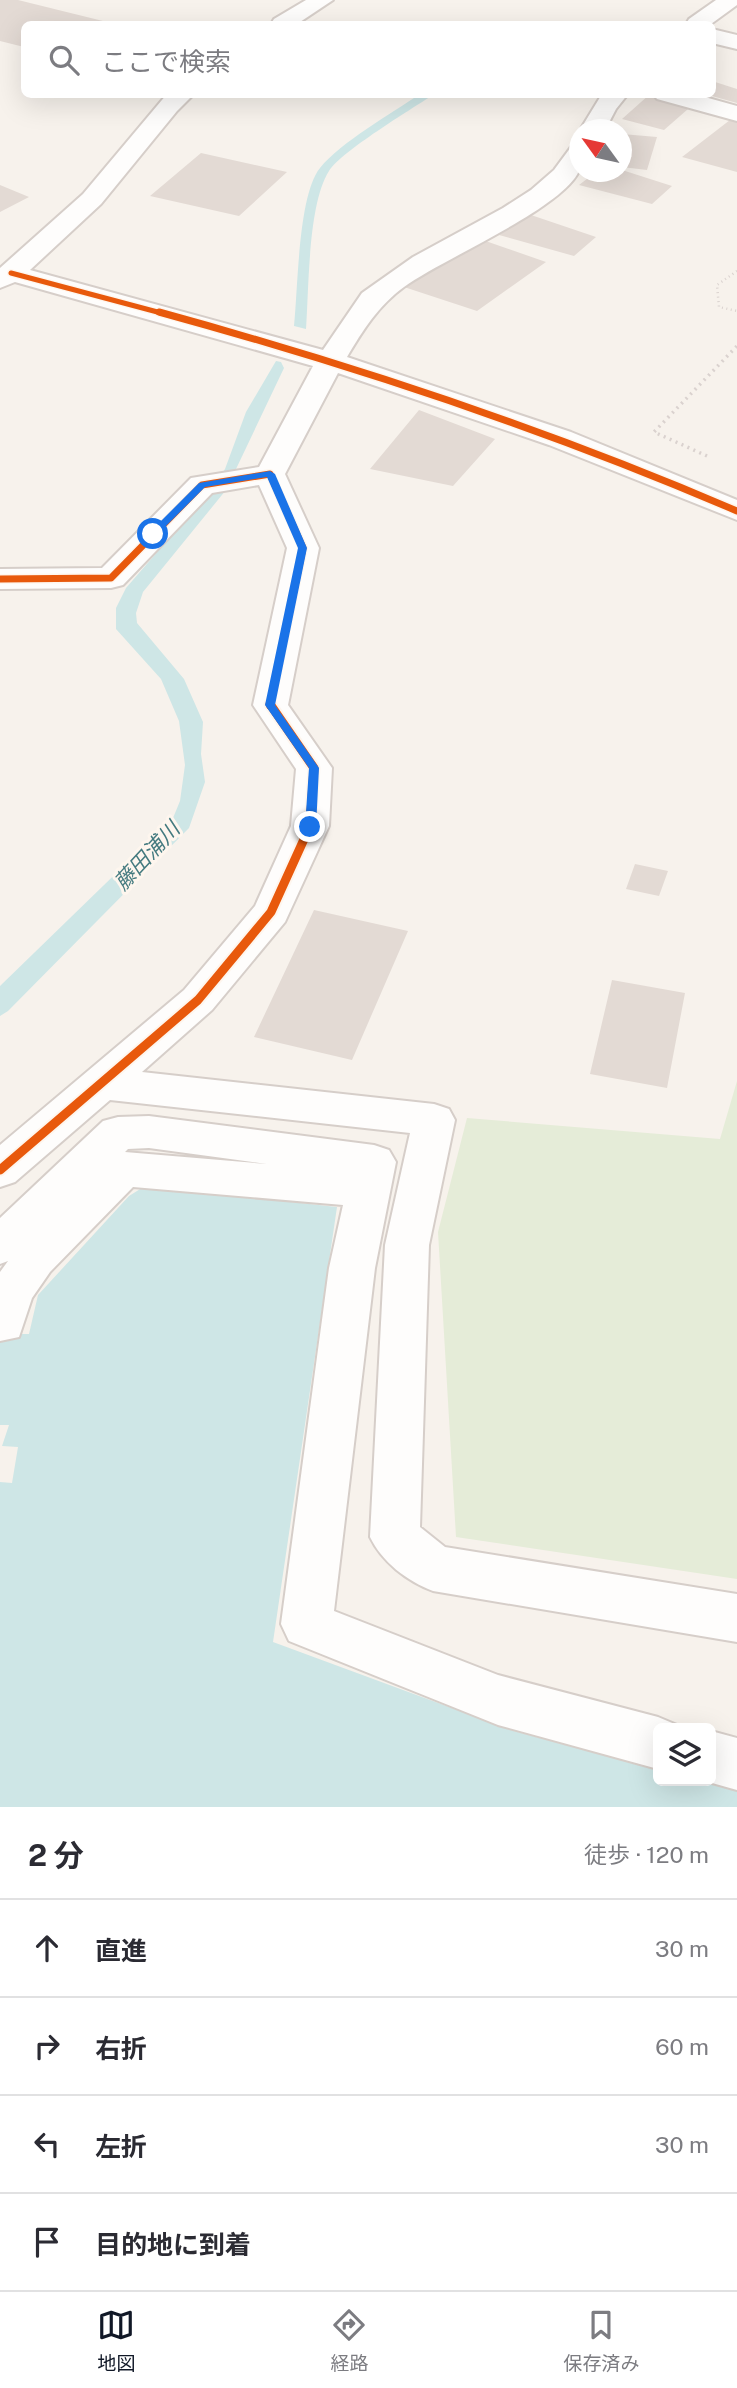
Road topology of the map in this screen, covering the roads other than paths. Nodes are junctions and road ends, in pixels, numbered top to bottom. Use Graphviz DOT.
graph roads {
  1 [pos="322,0"];
  2 [pos="730,3"];
  3 [pos="287,21"];
  4 [pos="702,21"];
  5 [pos="716,37"];
  6 [pos="737,42"];
  7 [pos="177,98"];
  8 [pos="612,98"];
  9 [pos="679,98"];
  10 [pos="737,114"];
  11 [pos="598,119"];
  12 [pos="569,167"];
  13 [pos="6,276"];
  14 [pos="330,359"];
  15 [pos="256,476"];
  16 [pos="737,511"];
  17 [pos="0,579"];
  18 [pos="101,1083"];
  19 [pos="0,1170"];
  20 [pos="368,1190"];
  21 [pos="0,1246"];
  22 [pos="3,1323"];
  23 [pos="737,1618"];
  24 [pos="653,1742"];
  25 [pos="716,1758"];
  26 [pos="737,1764"];
  1 -- 3 [label="street"];
  2 -- 4 [label="street"];
  5 -- 6 [label="street"];
  7 -- 13 [label="street"];
  8 -- 11 [label="street"];
  9 -- 10 [label="street"];
  12 -- 14 [label="street"];
  13 -- 14 [label="street"];
  14 -- 15 [label="street"];
  14 -- 16 [label="street"];
  15 -- 17 [label="street"];
  15 -- 18 [label="street"];
  18 -- 19 [label="street"];
  18 -- 23 [label="street"];
  20 -- 21 [label="street"];
  20 -- 22 [label="street"];
  20 -- 24 [label="street"];
  25 -- 26 [label="street"];
}
